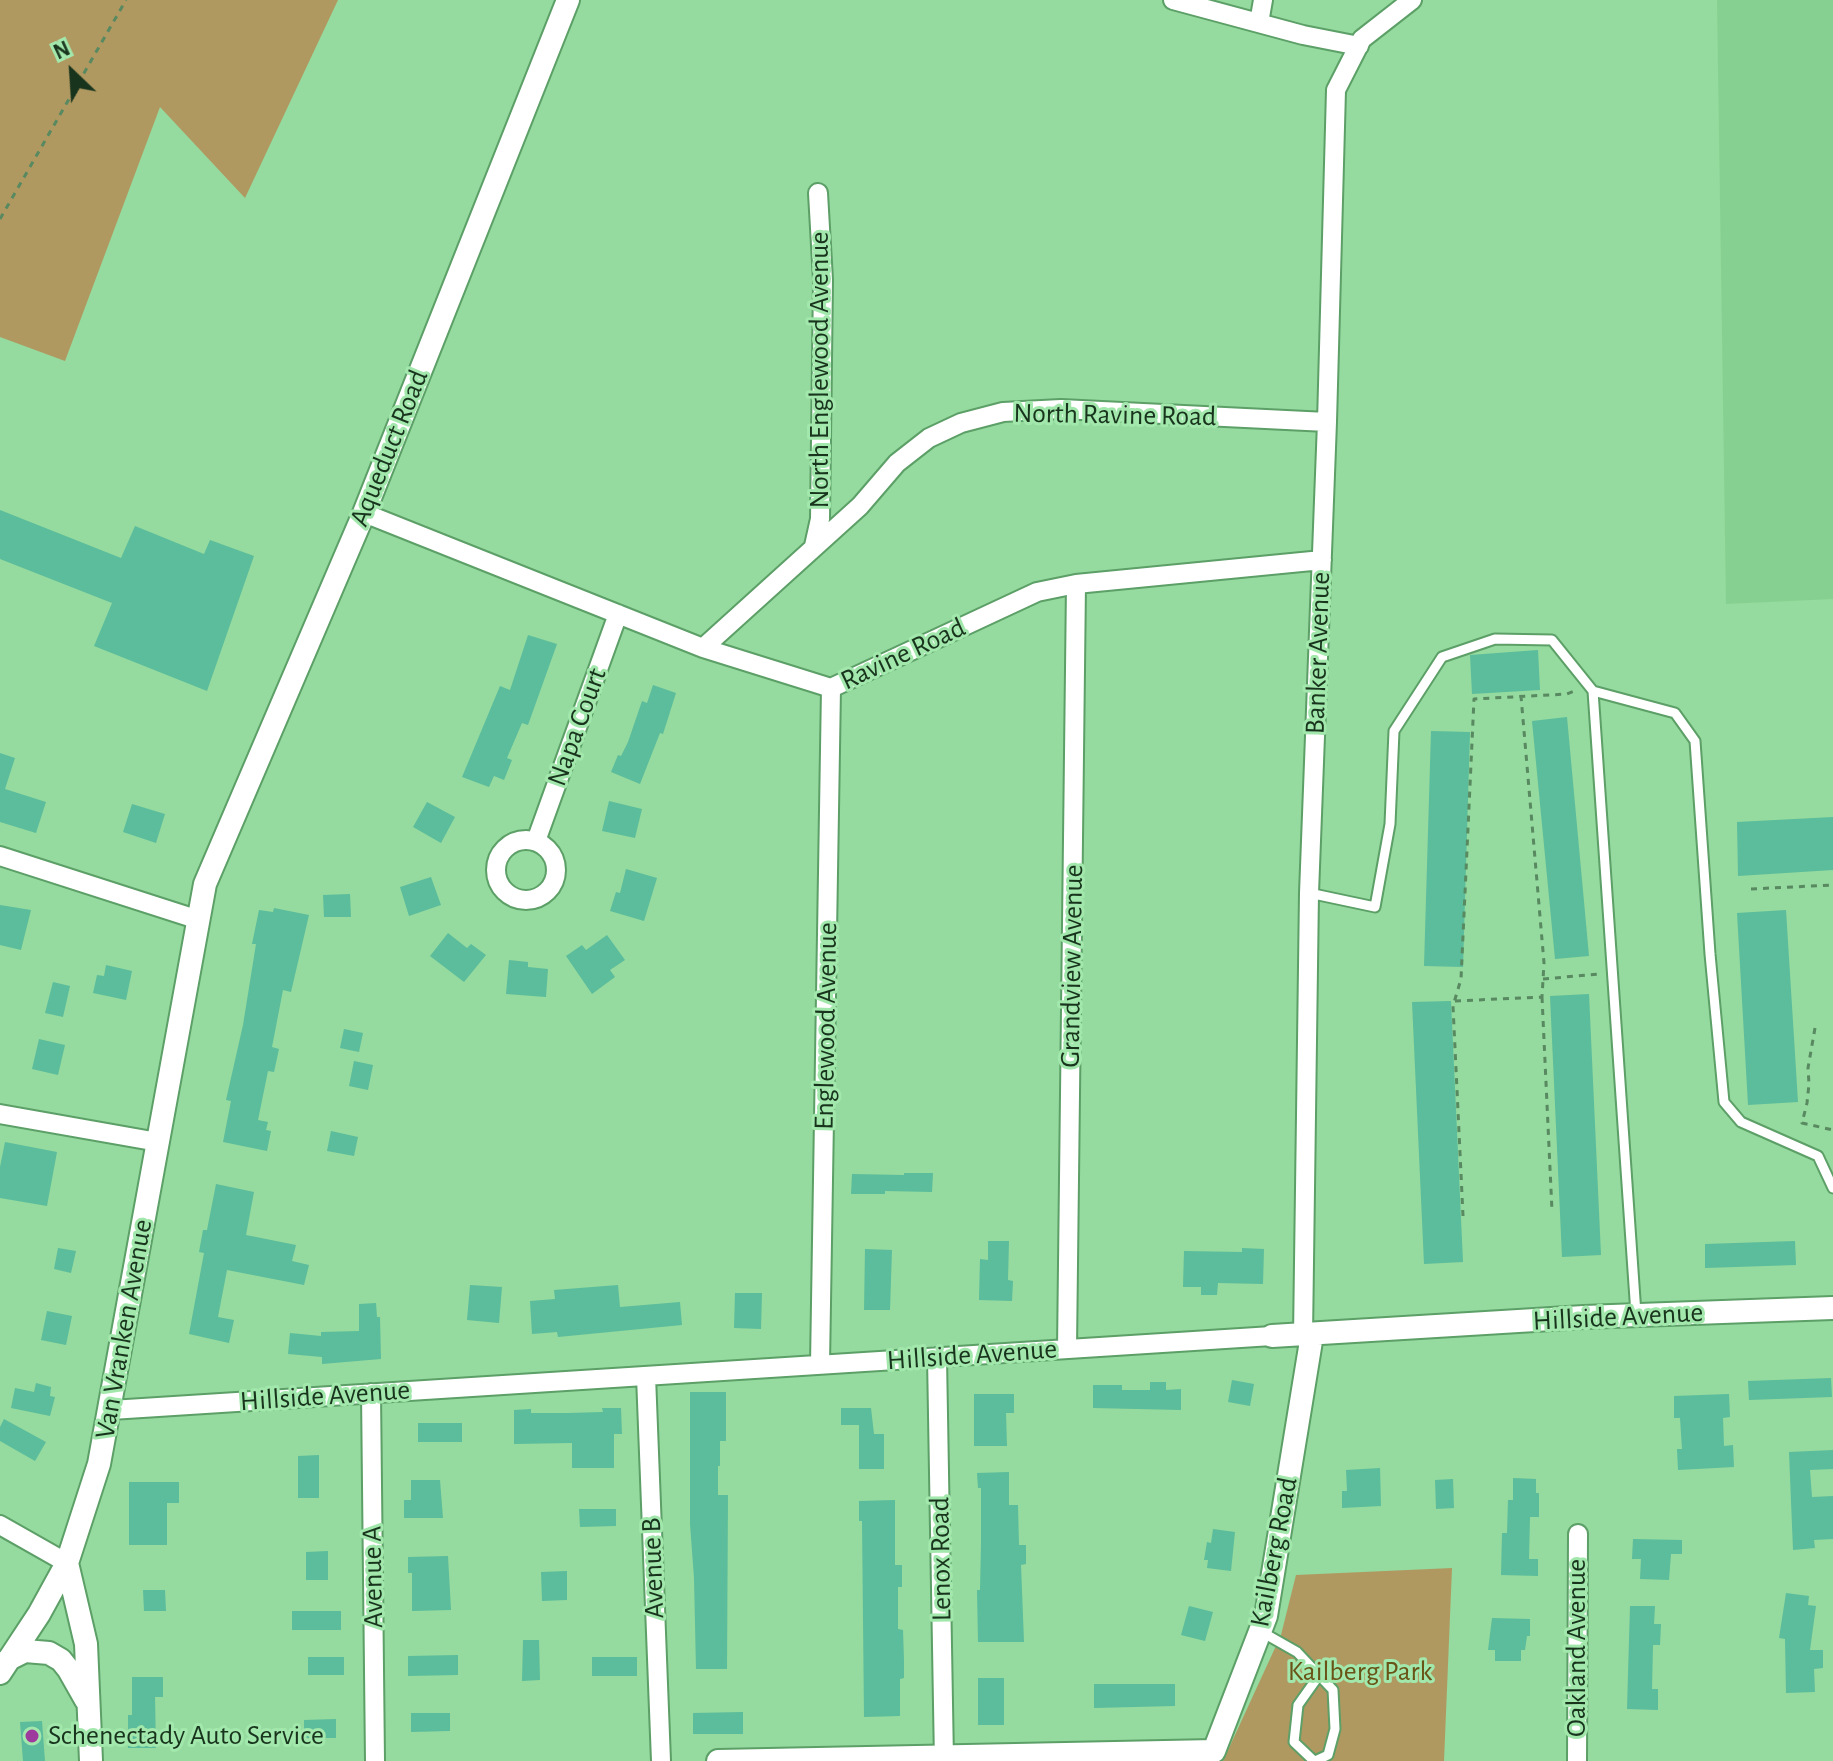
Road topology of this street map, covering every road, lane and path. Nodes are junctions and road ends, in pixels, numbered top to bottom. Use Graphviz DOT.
graph roads {
  1 [pos="126,0"];
  2 [pos="568,0"];
  3 [pos="1173,0"];
  4 [pos="1263,0"];
  5 [pos="1412,0"];
  6 [pos="1259,23"];
  7 [pos="1359,46"];
  8 [pos="818,193"];
  9 [pos="0,219"];
  10 [pos="1327,422"];
  11 [pos="364,513"];
  12 [pos="814,546"];
  13 [pos="1322,560"];
  14 [pos="1076,584"];
  15 [pos="618,614"];
  16 [pos="703,648"];
  17 [pos="831,688"];
  18 [pos="1590,688"];
  19 [pos="1521,696"];
  20 [pos="536,841"];
  21 [pos="0,856"];
  22 [pos="1833,885"];
  23 [pos="1751,889"];
  24 [pos="1309,893"];
  25 [pos="203,894"];
  26 [pos="199,920"];
  27 [pos="1612,973"];
  28 [pos="1543,979"];
  29 [pos="1542,997"];
  30 [pos="1454,1001"];
  31 [pos="1815,1028"];
  32 [pos="0,1114"];
  33 [pos="1833,1130"];
  34 [pos="158,1142"];
  35 [pos="1833,1188"];
  36 [pos="1552,1211"];
  37 [pos="1463,1216"];
  38 [pos="1833,1308"];
  39 [pos="1636,1316"];
  40 [pos="1307,1335"];
  41 [pos="1272,1336"];
  42 [pos="1067,1349"];
  43 [pos="937,1357"];
  44 [pos="820,1364"];
  45 [pos="646,1376"];
  46 [pos="371,1393"];
  47 [pos="111,1410"];
  48 [pos="0,1525"];
  49 [pos="1578,1534"];
  50 [pos="67,1563"];
  51 [pos="1260,1631"];
  52 [pos="5,1666"];
  53 [pos="1320,1674"];
  54 [pos="88,1704"];
  55 [pos="1212,1756"];
  56 [pos="944,1759"];
  57 [pos="813,1760"];
  58 [pos="91,1761"];
  59 [pos="375,1761"];
  60 [pos="661,1761"];
  61 [pos="718,1761"];
  62 [pos="1314,1761"];
  63 [pos="1577,1761"];
  1 -- 9 [label="path"];
  2 -- 11 [label="street, Aqueduct Road"];
  3 -- 6 [label="street"];
  4 -- 6 [label="street"];
  5 -- 7 [label="street, Banker Avenue"];
  6 -- 7 [label="street"];
  7 -- 10 [label="street, Banker Avenue"];
  8 -- 12 [label="street, North Englewood Avenue"];
  10 -- 12 [label="street, North Ravine Road"];
  10 -- 13 [label="street, Banker Avenue"];
  11 -- 15 [label="street, Ravine Road"];
  11 -- 25 [label="street, Aqueduct Road"];
  12 -- 16 [label="street, North Ravine Road"];
  13 -- 14 [label="street, Ravine Road"];
  13 -- 24 [label="street, Banker Avenue"];
  14 -- 17 [label="street, Ravine Road"];
  14 -- 42 [label="street, Grandview Avenue"];
  15 -- 16 [label="street, Ravine Road"];
  15 -- 20 [label="street, Napa Court"];
  16 -- 17 [label="street, Ravine Road"];
  17 -- 44 [label="street, Englewood Avenue"];
  18 -- 19 [label="path"];
  18 -- 24 [label="lane"];
  18 -- 27 [label="lane"];
  18 -- 35 [label="lane"];
  19 -- 28 [label="path"];
  19 -- 30 [label="path"];
  21 -- 26 [label="street"];
  22 -- 23 [label="path"];
  24 -- 40 [label="street, Banker Avenue"];
  25 -- 26 [label="street, Van Vranken Avenue"];
  26 -- 34 [label="street, Van Vranken Avenue"];
  27 -- 28 [label="path"];
  27 -- 39 [label="lane"];
  28 -- 29 [label="path"];
  29 -- 30 [label="path"];
  29 -- 36 [label="path"];
  30 -- 37 [label="path"];
  31 -- 33 [label="path"];
  32 -- 34 [label="street"];
  34 -- 47 [label="street, Van Vranken Avenue"];
  38 -- 39 [label="street, Hillside Avenue"];
  39 -- 40 [label="street, Hillside Avenue"];
  40 -- 41 [label="street, Hillside Avenue"];
  40 -- 51 [label="street, Kailberg Road"];
  41 -- 42 [label="street, Hillside Avenue"];
  42 -- 43 [label="street, Hillside Avenue"];
  43 -- 44 [label="street, Hillside Avenue"];
  43 -- 56 [label="street, Lenox Road"];
  44 -- 45 [label="street, Hillside Avenue"];
  45 -- 46 [label="street, Hillside Avenue"];
  45 -- 60 [label="street, Avenue B"];
  46 -- 47 [label="street, Hillside Avenue"];
  46 -- 59 [label="street, Avenue A"];
  47 -- 50 [label="street, Van Vranken Avenue"];
  48 -- 50 [label="street"];
  49 -- 63 [label="street, Oakland Avenue"];
  50 -- 52 [label="street, Van Vranken Avenue"];
  50 -- 54 [label="street"];
  51 -- 53 [label="lane"];
  51 -- 55 [label="street, Kailberg Road"];
  52 -- 54 [label="street"];
  53 -- 62 [label="lane"];
  53 -- 62 [label="lane"];
  54 -- 58 [label="street"];
  55 -- 56 [label="street"];
  56 -- 57 [label="street"];
  57 -- 61 [label="street"];
}
